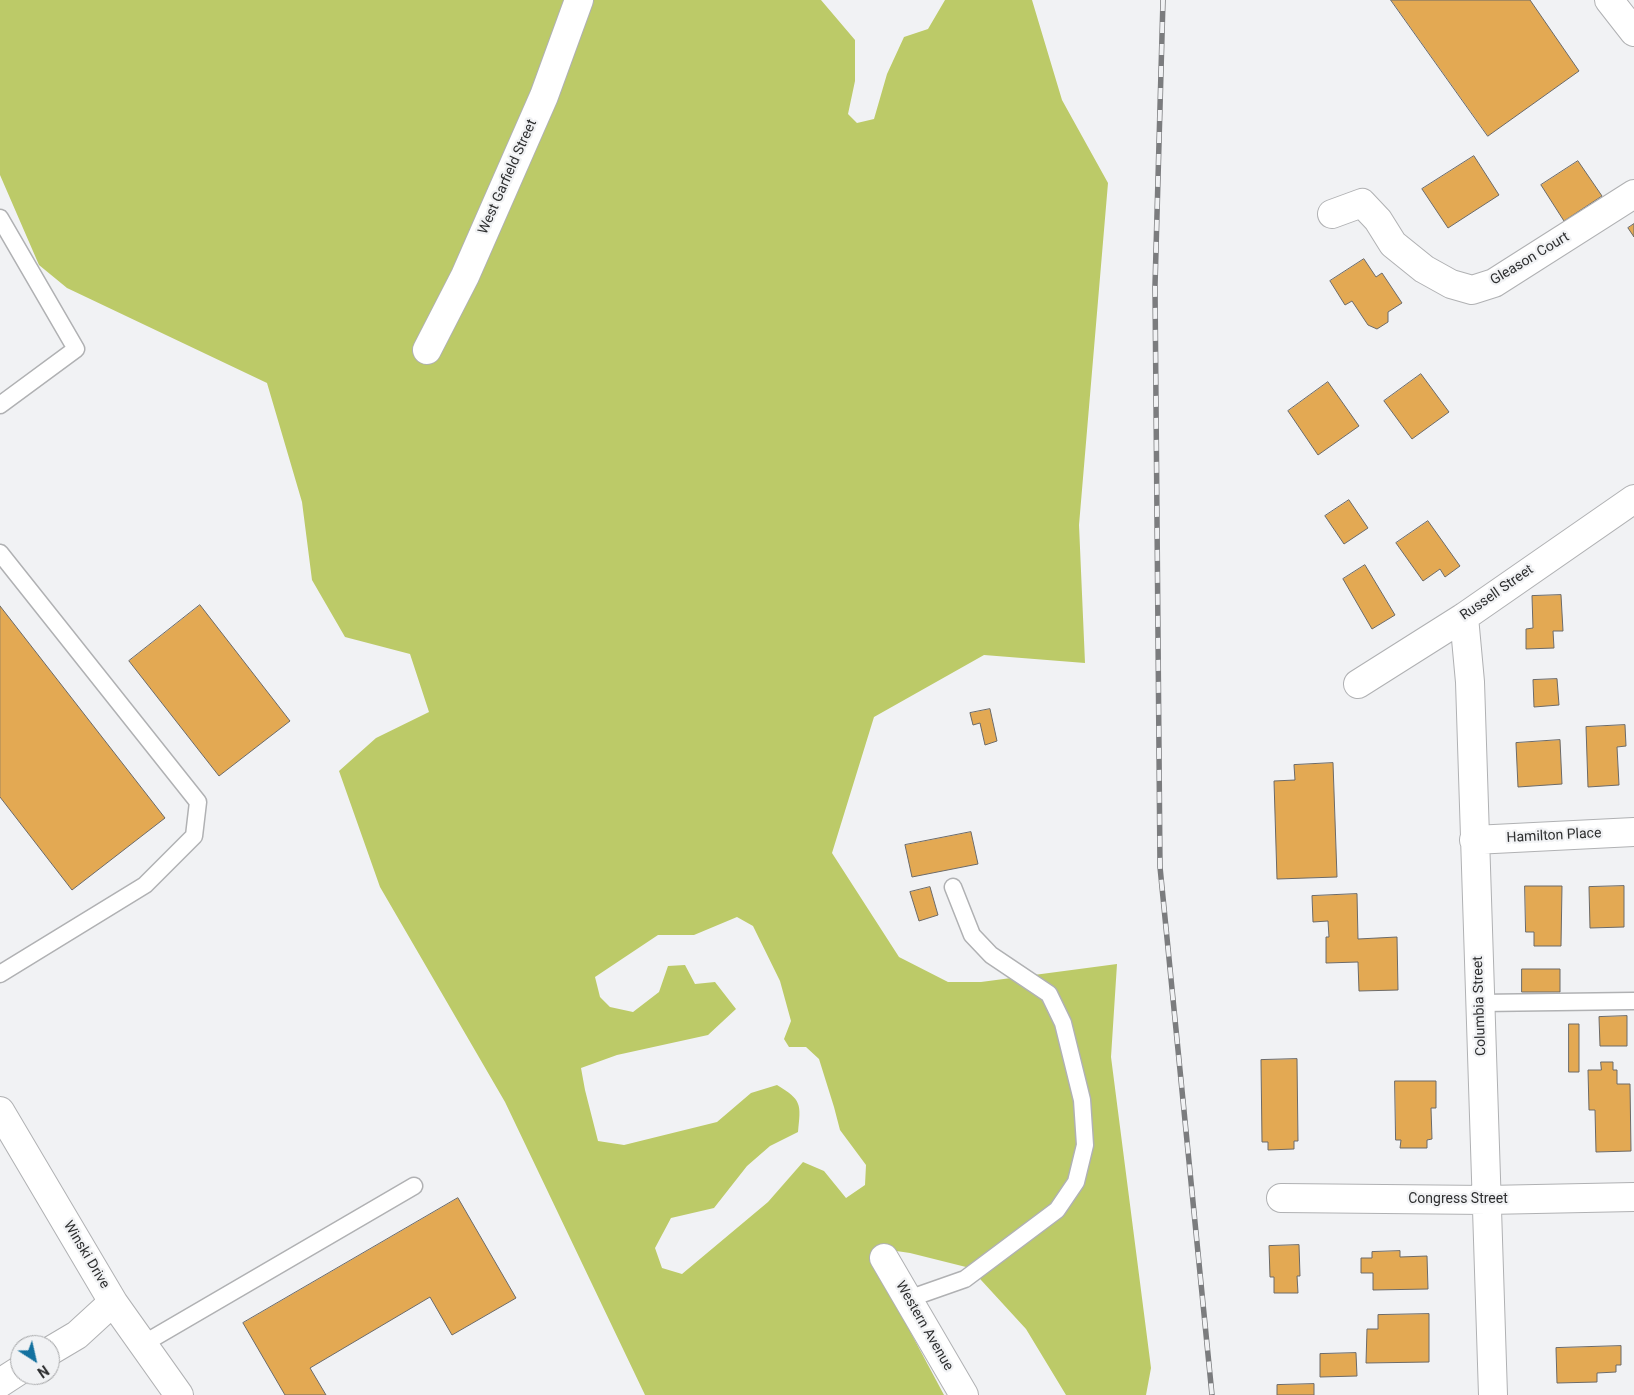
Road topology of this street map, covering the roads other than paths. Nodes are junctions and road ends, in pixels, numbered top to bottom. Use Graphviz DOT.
graph roads {
  1 [pos="580,0"];
  2 [pos="1610,0"];
  3 [pos="1634,32"];
  4 [pos="1634,194"];
  5 [pos="1332,214"];
  6 [pos="0,218"];
  7 [pos="428,350"];
  8 [pos="0,405"];
  9 [pos="1634,499"];
  10 [pos="0,552"];
  11 [pos="1464,617"];
  12 [pos="1358,684"];
  13 [pos="1634,832"];
  14 [pos="1474,840"];
  15 [pos="953,887"];
  16 [pos="0,974"];
  17 [pos="1634,1001"];
  18 [pos="1480,1003"];
  19 [pos="0,1110"];
  20 [pos="414,1186"];
  21 [pos="1634,1197"];
  22 [pos="1281,1198"];
  23 [pos="1487,1200"];
  24 [pos="884,1258"];
  25 [pos="908,1299"];
  26 [pos="113,1302"];
  27 [pos="143,1344"];
  28 [pos="60,1345"];
  29 [pos="179,1395"];
  30 [pos="964,1395"];
  31 [pos="1493,1395"];
  1 -- 7 [label="street, West Garfield Street"];
  2 -- 3 [label="street"];
  4 -- 5 [label="street, Gleason Court"];
  6 -- 8 [label="lane"];
  9 -- 11 [label="street, Russell Street"];
  10 -- 16 [label="lane"];
  11 -- 12 [label="street, Russell Street"];
  11 -- 14 [label="street, Columbia Street"];
  13 -- 14 [label="street, Hamilton Place"];
  14 -- 18 [label="street, Columbia Street"];
  15 -- 25 [label="lane"];
  17 -- 18 [label="lane"];
  18 -- 23 [label="street, Columbia Street"];
  19 -- 26 [label="street, Winski Drive"];
  20 -- 27 [label="lane"];
  21 -- 23 [label="street, Congress Street"];
  22 -- 23 [label="street, Congress Street"];
  23 -- 31 [label="street, Columbia Street"];
  24 -- 25 [label="street, Western Avenue"];
  25 -- 30 [label="street, Western Avenue"];
  26 -- 27 [label="street, Winski Drive"];
  26 -- 28 [label="street"];
  27 -- 29 [label="street, Winski Drive"];
}
